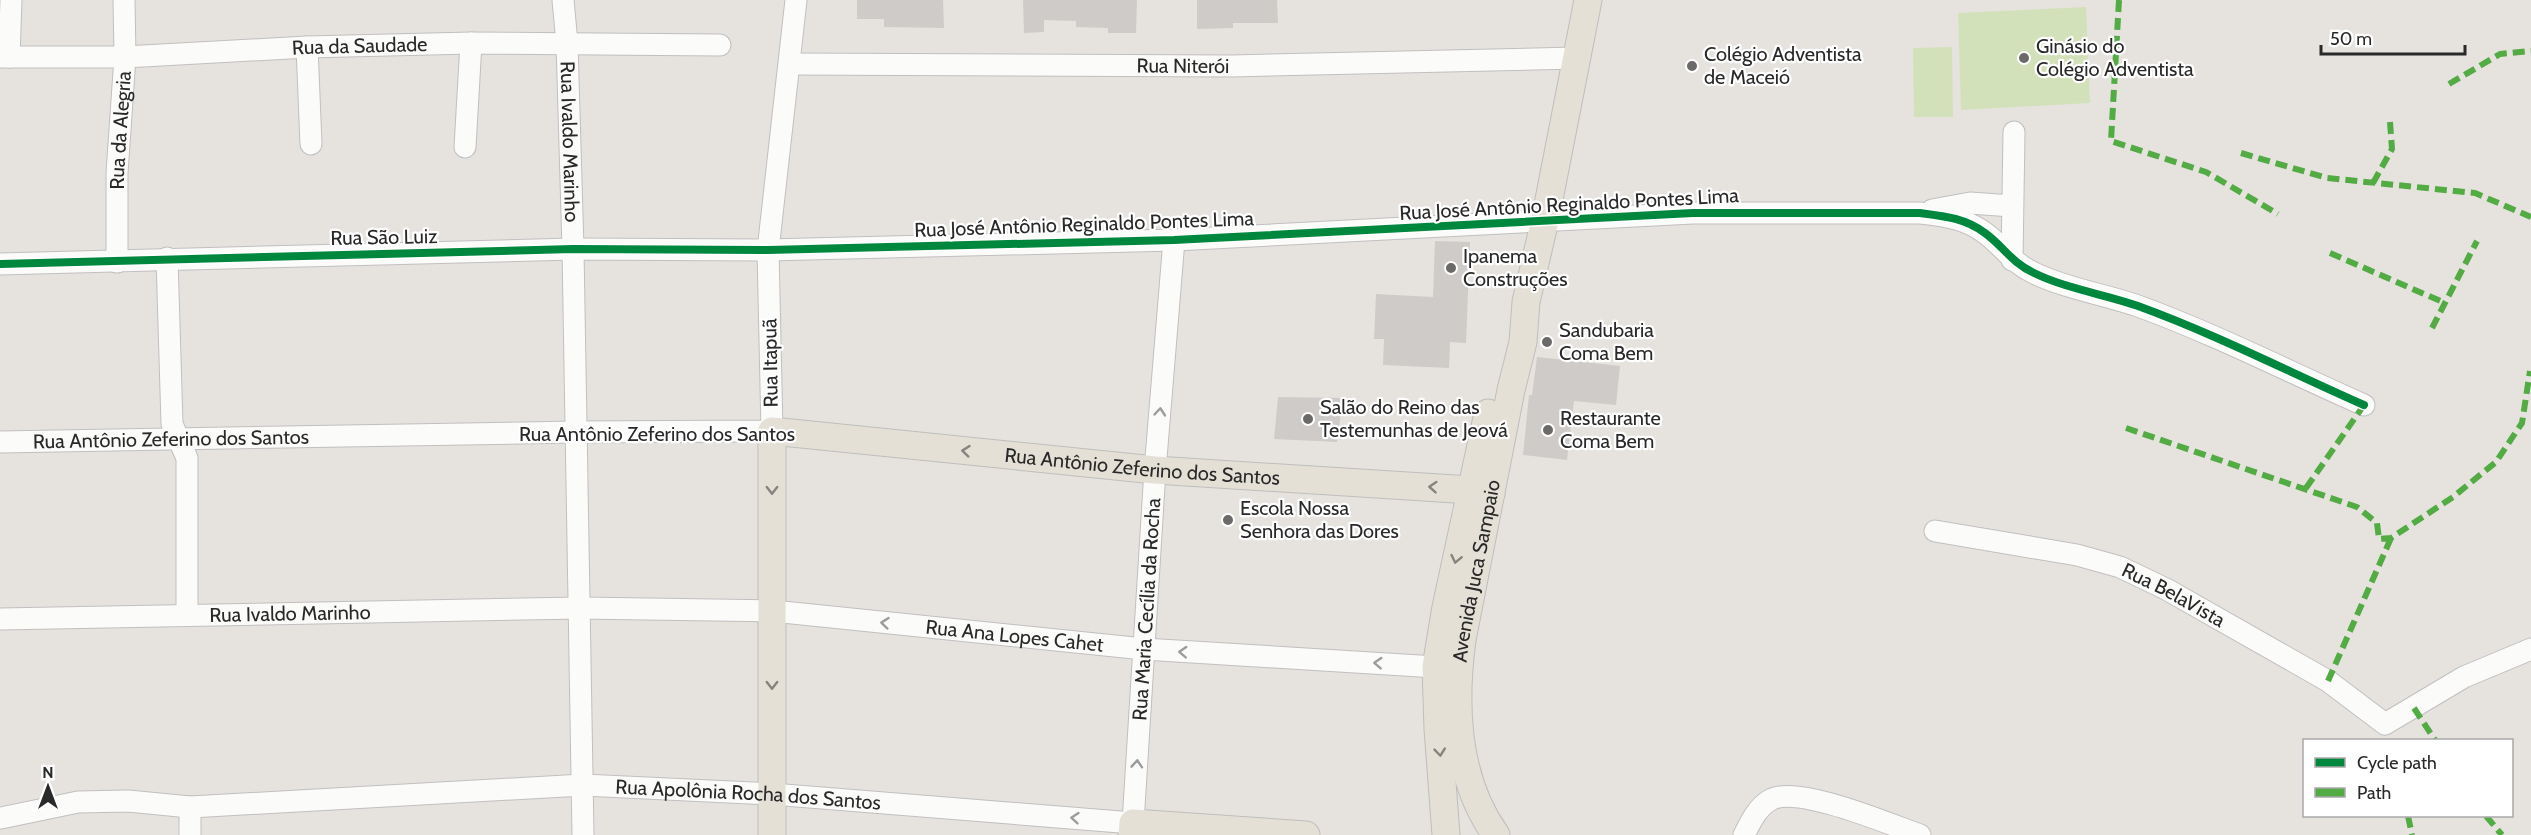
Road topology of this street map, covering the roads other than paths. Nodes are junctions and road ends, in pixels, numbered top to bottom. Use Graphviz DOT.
graph roads {
  1 [pos="11,0"];
  2 [pos="123,0"];
  3 [pos="563,0"];
  4 [pos="796,0"];
  5 [pos="1588,0"];
  6 [pos="471,43"];
  7 [pos="567,43"];
  8 [pos="720,45"];
  9 [pos="307,47"];
  10 [pos="5,57"];
  11 [pos="125,57"];
  12 [pos="1576,58"];
  13 [pos="790,64"];
  14 [pos="2014,132"];
  15 [pos="311,144"];
  16 [pos="465,147"];
  17 [pos="2012,206"];
  18 [pos="1920,213"];
  19 [pos="1545,220"];
  20 [pos="1173,240"];
  21 [pos="573,249"];
  22 [pos="768,250"];
  23 [pos="167,258"];
  24 [pos="2012,260"];
  25 [pos="117,262"];
  26 [pos="0,264"];
  27 [pos="2364,405"];
  28 [pos="772,431"];
  29 [pos="575,432"];
  30 [pos="179,440"];
  31 [pos="0,442"];
  32 [pos="1155,470"];
  33 [pos="1481,491"];
  34 [pos="1935,531"];
  35 [pos="580,608"];
  36 [pos="773,611"];
  37 [pos="188,615"];
  38 [pos="0,619"];
  39 [pos="1144,649"];
  40 [pos="2531,649"];
  41 [pos="1436,667"];
  42 [pos="583,785"];
  43 [pos="772,794"];
  44 [pos="190,807"];
  45 [pos="1,818"];
  46 [pos="1489,825"];
  47 [pos="1132,829"];
  48 [pos="190,835"];
  49 [pos="583,835"];
  50 [pos="772,835"];
  51 [pos="1305,835"];
  52 [pos="1446,835"];
  53 [pos="1464,835"];
  54 [pos="1744,835"];
  55 [pos="1920,835"];
  1 -- 10 [label="street"];
  2 -- 11 [label="street, Rua da Alegria"];
  3 -- 7 [label="street, Rua Ivaldo Marinho"];
  4 -- 13 [label="street, Rua Itapuã"];
  5 -- 12 [label="main road, Avenida Juca Sampaio"];
  6 -- 7 [label="street, Rua da Saudade"];
  6 -- 9 [label="street, Rua da Saudade"];
  6 -- 16 [label="street"];
  7 -- 8 [label="street, Rua da Saudade"];
  7 -- 21 [label="street, Rua Ivaldo Marinho"];
  9 -- 11 [label="street, Rua da Saudade"];
  9 -- 15 [label="street"];
  10 -- 11 [label="street, Rua da Saudade"];
  11 -- 25 [label="street, Rua da Alegria"];
  12 -- 13 [label="street, Rua Niterói"];
  12 -- 19 [label="main road, Avenida Juca Sampaio"];
  13 -- 22 [label="street, Rua Itapuã"];
  14 -- 17 [label="street"];
  17 -- 18 [label="street"];
  17 -- 24 [label="street"];
  18 -- 19 [label="street, Rua José Antônio Reginaldo Pontes Lima"];
  18 -- 24 [label="street, Rua José Antônio Reginaldo Pontes Lima"];
  19 -- 20 [label="street, Rua José Antônio Reginaldo Pontes Lima"];
  19 -- 33 [label="main road, Avenida Juca Sampaio"];
  20 -- 22 [label="street, Rua José Antônio Reginaldo Pontes Lima"];
  32 -- 20 [label="street, Rua Maria Cecília da Rocha, one-way"];
  21 -- 22 [label="street, Rua São Luiz"];
  21 -- 23 [label="street, Rua São Luiz"];
  21 -- 29 [label="street, Rua Ivaldo Marinho"];
  22 -- 28 [label="street, Rua Itapuã"];
  23 -- 25 [label="street, Rua São Luiz"];
  23 -- 30 [label="street"];
  24 -- 27 [label="street, Rua José Antônio Reginaldo Pontes Lima"];
  25 -- 26 [label="street, Rua São Luiz"];
  28 -- 29 [label="street, Rua Antônio Zeferino dos Santos"];
  32 -- 28 [label="main road, Rua Antônio Zeferino dos Santos, one-way"];
  28 -- 36 [label="main road, Rua Itapuã, one-way"];
  29 -- 30 [label="street, Rua Antônio Zeferino dos Santos"];
  29 -- 35 [label="street, Rua Ivaldo Marinho"];
  30 -- 31 [label="street, Rua Antônio Zeferino dos Santos"];
  30 -- 37 [label="street"];
  33 -- 32 [label="main road, Rua Antônio Zeferino dos Santos, one-way"];
  32 -- 39 [label="street, Rua Maria Cecília da Rocha"];
  33 -- 41 [label="main road, Avenida Juca Sampaio, one-way"];
  33 -- 46 [label="main road, Avenida Juca Sampaio"];
  34 -- 40 [label="street, Rua BelaVista"];
  35 -- 36 [label="street, Rua Ivaldo Marinho"];
  35 -- 37 [label="street, Rua Ivaldo Marinho"];
  35 -- 42 [label="street, Rua Ivaldo Marinho"];
  39 -- 36 [label="street, Rua Ana Lopes Cahet, one-way"];
  36 -- 43 [label="main road, Rua Itapuã, one-way"];
  37 -- 38 [label="street, Rua Ivaldo Marinho"];
  41 -- 39 [label="street, Rua Ana Lopes Cahet, one-way"];
  47 -- 39 [label="street, Rua Maria Cecília da Rocha, one-way"];
  41 -- 52 [label="main road, Avenida Juca Sampaio, one-way"];
  42 -- 43 [label="street, Rua Apolônia Rocha dos Santos"];
  42 -- 44 [label="street, Rua Apolônia Rocha dos Santos"];
  42 -- 49 [label="street, Rua Ivaldo Marinho"];
  47 -- 43 [label="street, Rua Apolônia Rocha dos Santos, one-way"];
  43 -- 50 [label="main road, Rua Itapuã"];
  44 -- 45 [label="street, Rua Apolônia Rocha dos Santos"];
  44 -- 48 [label="street"];
  46 -- 53 [label="main road"];
  47 -- 51 [label="main road, Rua Apolônia Rocha dos Santos"];
  54 -- 55 [label="street"];
}
